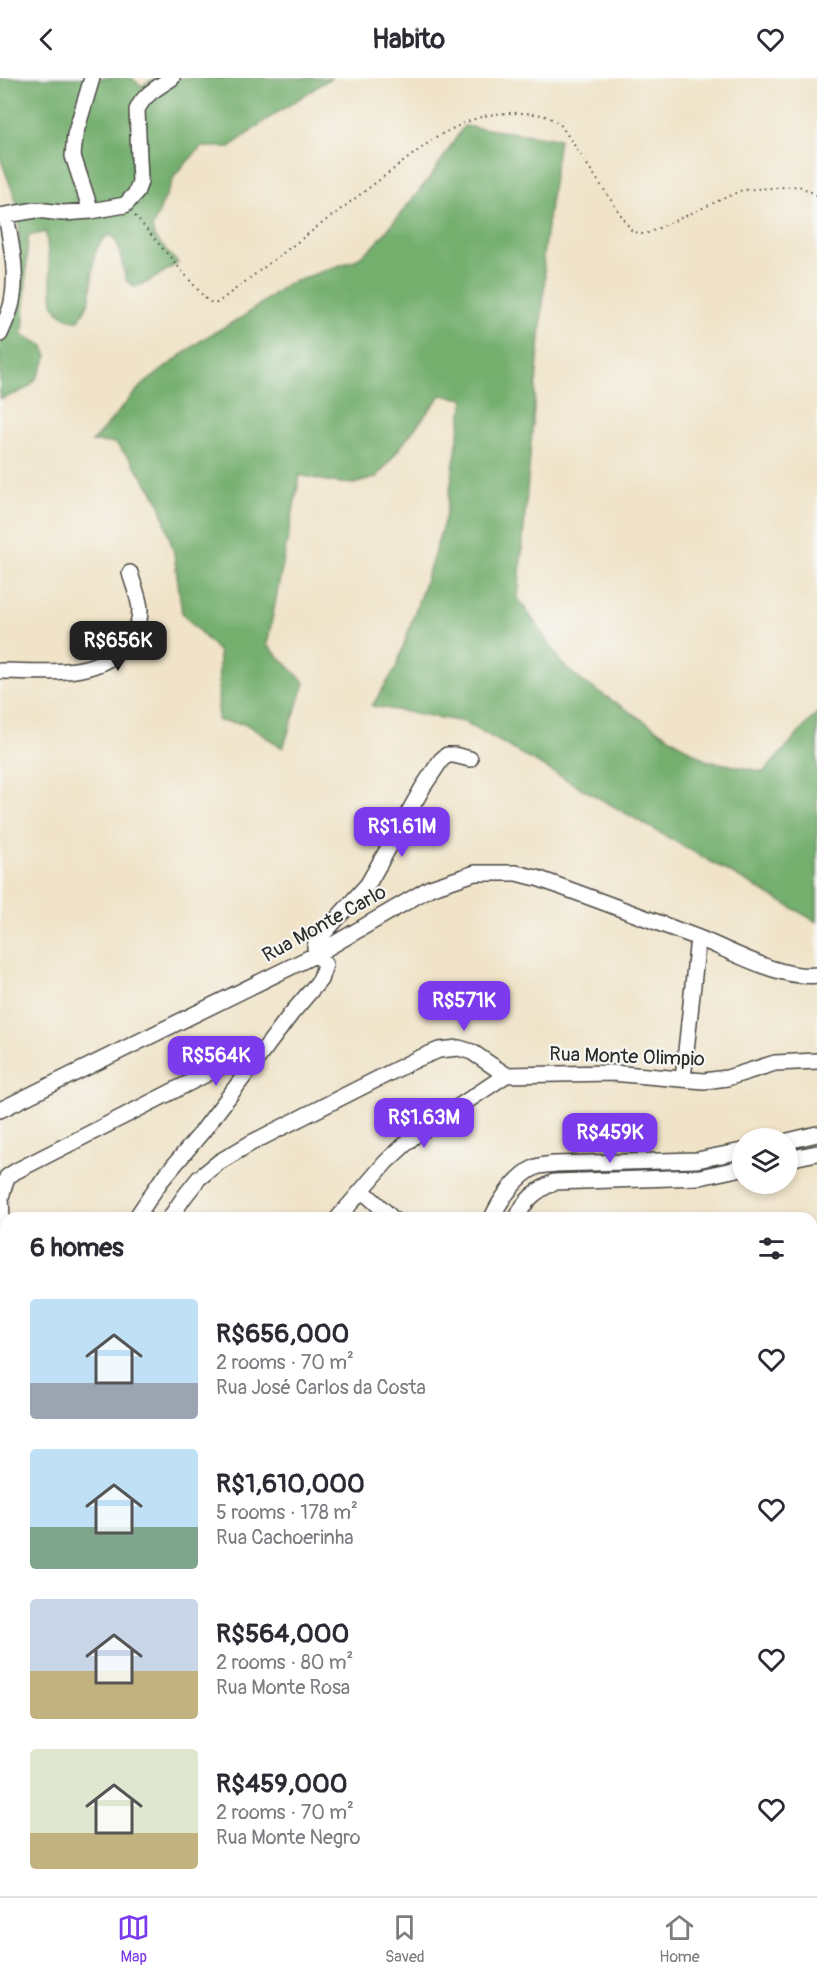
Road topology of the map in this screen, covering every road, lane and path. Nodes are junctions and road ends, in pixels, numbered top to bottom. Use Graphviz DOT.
graph roads {
  1 [pos="92,78"];
  2 [pos="172,78"];
  3 [pos="817,195"];
  4 [pos="125,205"];
  5 [pos="92,211"];
  6 [pos="3,216"];
  7 [pos="0,334"];
  8 [pos="130,573"];
  9 [pos="0,671"];
  10 [pos="470,759"];
  11 [pos="699,938"];
  12 [pos="317,954"];
  13 [pos="817,975"];
  14 [pos="265,1049"];
  15 [pos="817,1061"];
  16 [pos="506,1075"];
  17 [pos="683,1079"];
  18 [pos="0,1110"];
  19 [pos="817,1134"];
  20 [pos="798,1139"];
  21 [pos="732,1153"];
  22 [pos="817,1153"];
  23 [pos="798,1157"];
  24 [pos="732,1170"];
  25 [pos="363,1191"];
  26 [pos="0,1212"];
  27 [pos="140,1212"];
  28 [pos="174,1212"];
  29 [pos="344,1212"];
  30 [pos="386,1212"];
  31 [pos="496,1212"];
  32 [pos="519,1212"];
  1 -- 5 [label="street"];
  2 -- 4 [label="street"];
  3 -- 4 [label="path"];
  4 -- 5 [label="street"];
  5 -- 6 [label="street"];
  6 -- 7 [label="street"];
  8 -- 9 [label="street"];
  10 -- 12 [label="street"];
  11 -- 12 [label="street, Rua Monte Carlo"];
  11 -- 13 [label="street, Rua Monte Carlo"];
  11 -- 17 [label="street"];
  12 -- 14 [label="street"];
  12 -- 18 [label="street, Rua Monte Carlo"];
  14 -- 26 [label="street"];
  14 -- 27 [label="street"];
  15 -- 17 [label="street, Rua Monte Olimpio"];
  16 -- 17 [label="street, Rua Monte Olimpio"];
  16 -- 25 [label="street"];
  16 -- 28 [label="street"];
  19 -- 20 [label="street"];
  21 -- 31 [label="street"];
  22 -- 23 [label="street"];
  24 -- 32 [label="street"];
  25 -- 29 [label="street"];
  25 -- 30 [label="street"];
}
